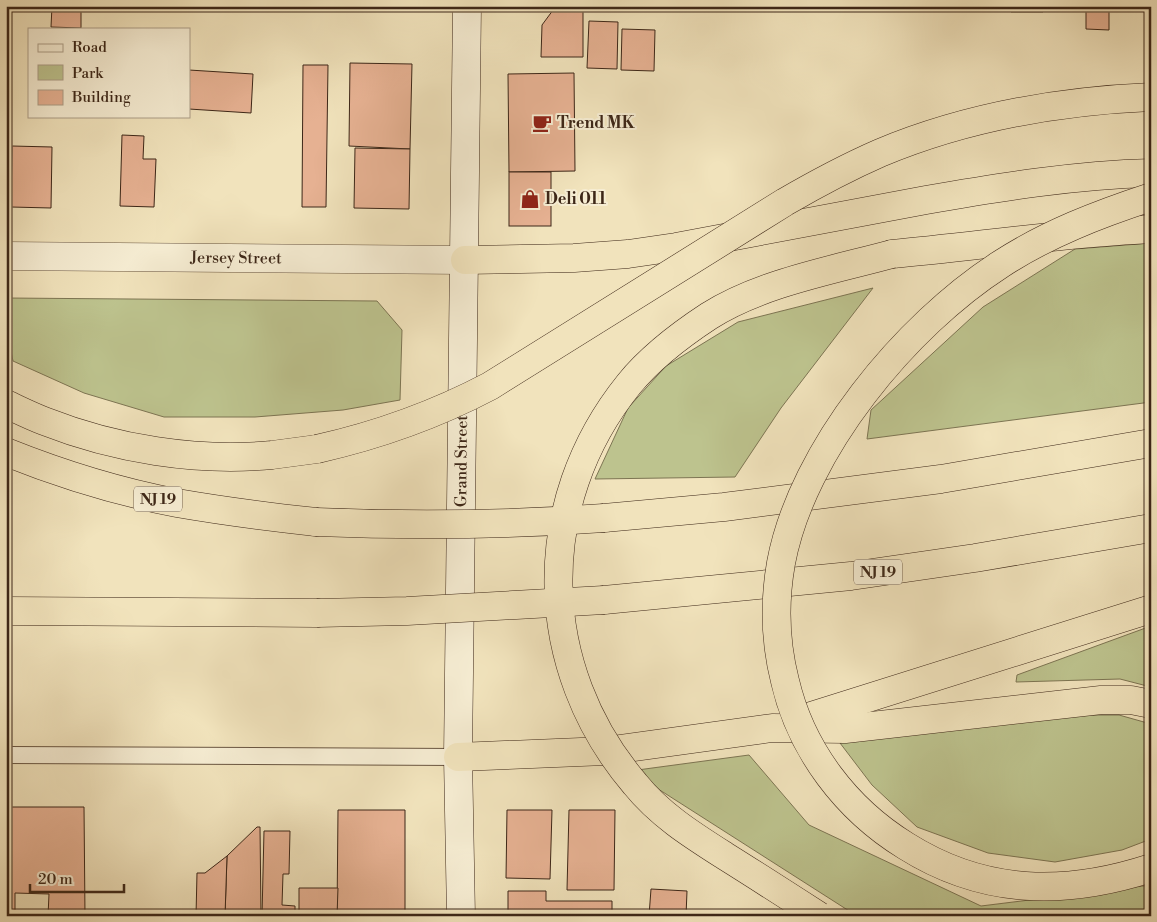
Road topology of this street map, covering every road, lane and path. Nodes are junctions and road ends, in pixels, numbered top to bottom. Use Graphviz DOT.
graph roads {
  1 [pos="467,6"];
  2 [pos="1151,96"];
  3 [pos="1151,173"];
  4 [pos="1151,197"];
  5 [pos="1151,229"];
  6 [pos="6,256"];
  7 [pos="464,260"];
  8 [pos="6,404"];
  9 [pos="1151,443"];
  10 [pos="6,452"];
  11 [pos="1151,528"];
  12 [pos="1151,609"];
  13 [pos="6,611"];
  14 [pos="1151,704"];
  15 [pos="772,728"];
  16 [pos="6,755"];
  17 [pos="458,756"];
  18 [pos="1151,868"];
  19 [pos="461,916"];
  20 [pos="819,916"];
  1 -- 7 [label="main road, Grand Street"];
  2 -- 8 [label="highway, bridge"];
  3 -- 7 [label="highway"];
  4 -- 18 [label="highway, bridge"];
  5 -- 20 [label="highway, bridge"];
  6 -- 7 [label="main road, Jersey Street"];
  7 -- 17 [label="main road, Grand Street"];
  9 -- 10 [label="highway, NJ 19, bridge"];
  11 -- 13 [label="highway, NJ 19, bridge"];
  12 -- 15 [label="highway"];
  14 -- 15 [label="highway"];
  15 -- 17 [label="highway"];
  16 -- 17 [label="lane"];
  17 -- 19 [label="main road, Grand Street"];
}
